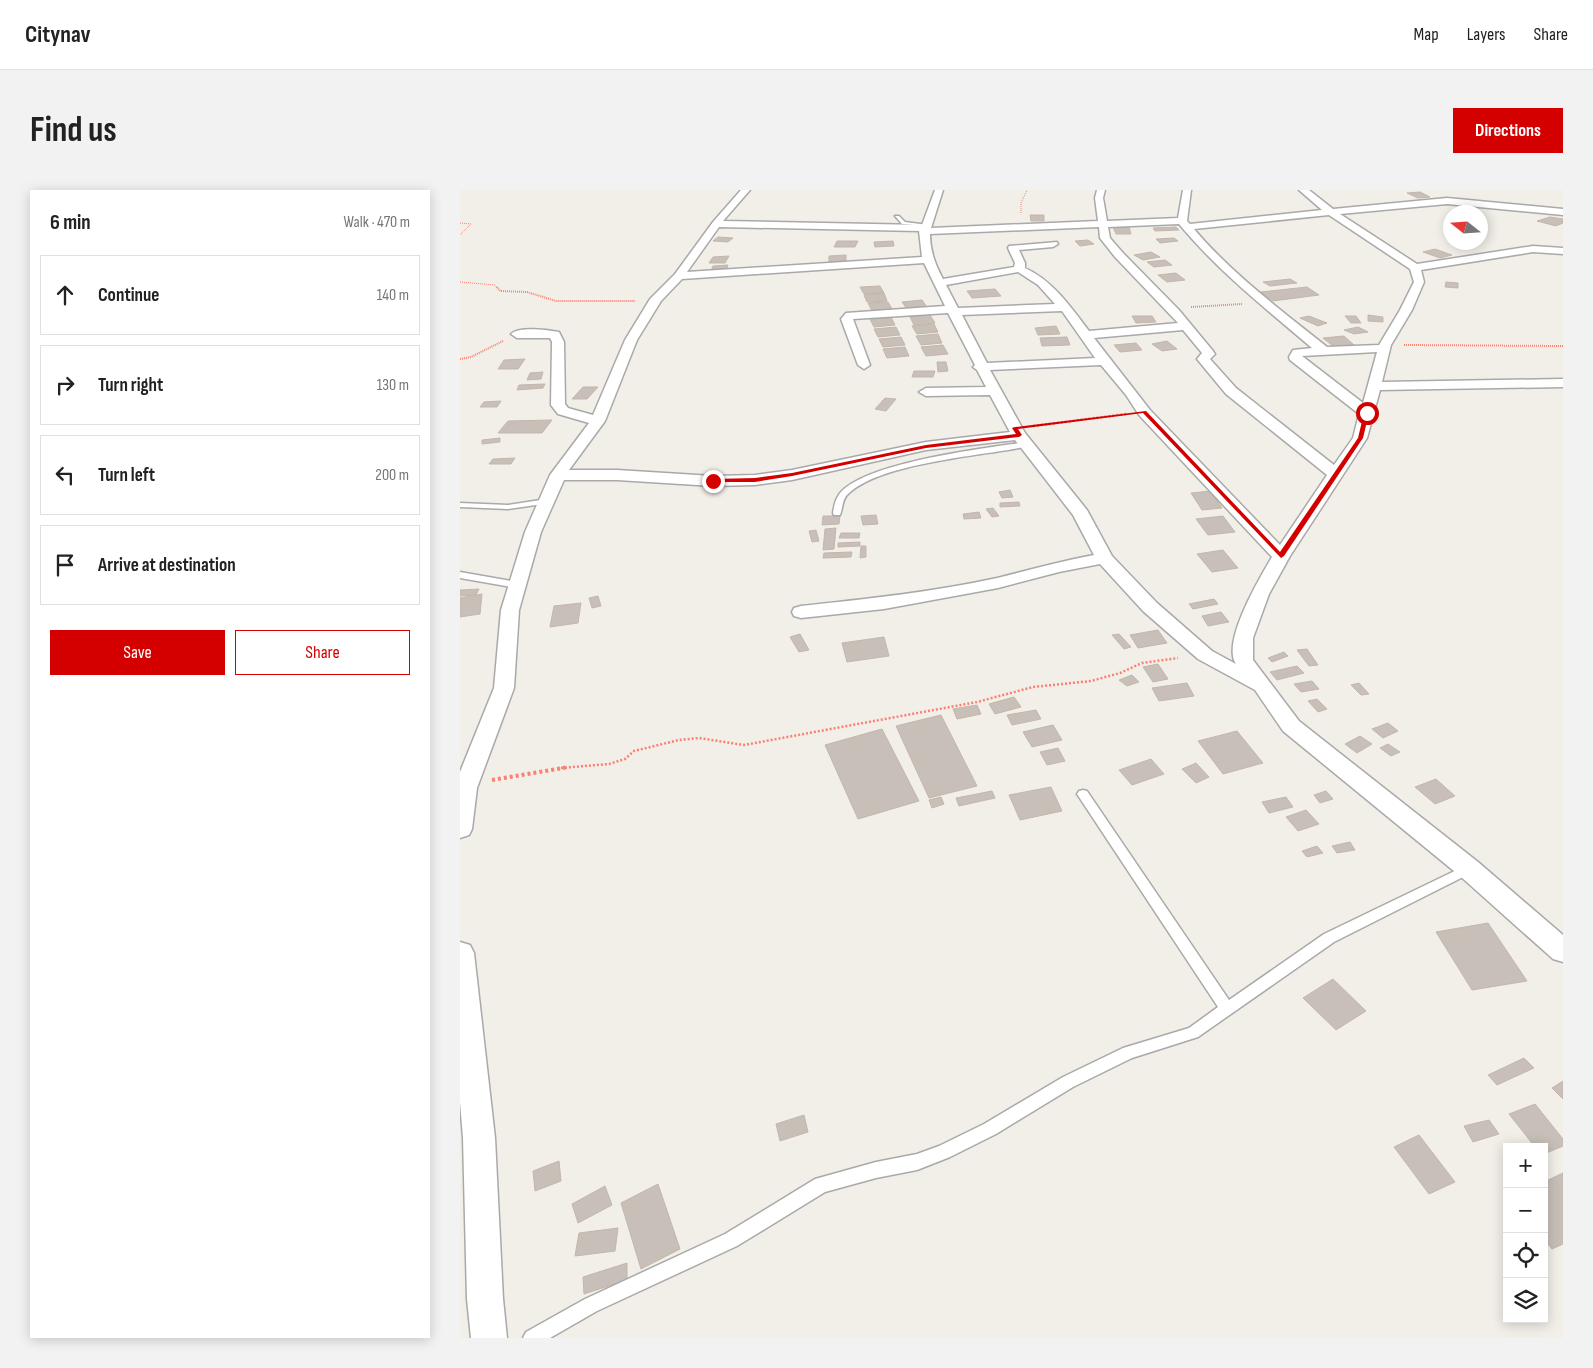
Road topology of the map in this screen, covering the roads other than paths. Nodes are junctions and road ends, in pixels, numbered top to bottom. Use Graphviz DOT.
graph roads {
  1 [pos="746,190"];
  2 [pos="939,190"];
  3 [pos="1101,190"];
  4 [pos="1187,190"];
  5 [pos="1303,190"];
  6 [pos="1331,212"];
  7 [pos="1563,212"];
  8 [pos="897,217"];
  9 [pos="716,224"];
  10 [pos="1102,224"];
  11 [pos="1185,224"];
  12 [pos="925,228"];
  13 [pos="1054,244"];
  14 [pos="1563,251"];
  15 [pos="877,252"];
  16 [pos="927,258"];
  17 [pos="1414,268"];
  18 [pos="1019,269"];
  19 [pos="679,276"];
  20 [pos="939,282"];
  21 [pos="1064,307"];
  22 [pos="953,311"];
  23 [pos="1187,326"];
  24 [pos="517,334"];
  25 [pos="1085,335"];
  26 [pos="1385,346"];
  27 [pos="1325,352"];
  28 [pos="1104,361"];
  29 [pos="864,365"];
  30 [pos="980,367"];
  31 [pos="1563,383"];
  32 [pos="1375,386"];
  33 [pos="993,391"];
  34 [pos="926,392"];
  35 [pos="1367,413"];
  36 [pos="598,421"];
  37 [pos="1020,436"];
  38 [pos="1336,474"];
  39 [pos="558,475"];
  40 [pos="547,501"];
  41 [pos="460,505"];
  42 [pos="837,513"];
  43 [pos="1281,556"];
  44 [pos="1104,558"];
  45 [pos="460,575"];
  46 [pos="517,585"];
  47 [pos="801,612"];
  48 [pos="1263,688"];
  49 [pos="1083,794"];
  50 [pos="460,829"];
  51 [pos="1469,868"];
  52 [pos="1563,950"];
  53 [pos="460,953"];
  54 [pos="1228,1010"];
  55 [pos="488,1338"];
  56 [pos="532,1338"];
  1 -- 9 [label="street"];
  2 -- 12 [label="street"];
  3 -- 10 [label="street"];
  4 -- 11 [label="street"];
  5 -- 6 [label="street"];
  6 -- 7 [label="street"];
  6 -- 11 [label="street"];
  6 -- 17 [label="street"];
  8 -- 12 [label="lane"];
  9 -- 12 [label="street"];
  9 -- 19 [label="street"];
  10 -- 11 [label="street"];
  10 -- 12 [label="street"];
  10 -- 23 [label="street"];
  11 -- 27 [label="street"];
  12 -- 16 [label="street"];
  13 -- 18 [label="street"];
  14 -- 17 [label="street"];
  15 -- 16 [label="street"];
  16 -- 19 [label="street"];
  16 -- 20 [label="street"];
  17 -- 26 [label="street"];
  18 -- 20 [label="street"];
  18 -- 21 [label="street"];
  19 -- 36 [label="street"];
  20 -- 22 [label="street"];
  21 -- 22 [label="street"];
  21 -- 25 [label="street"];
  22 -- 29 [label="street"];
  22 -- 30 [label="street"];
  23 -- 25 [label="street"];
  23 -- 38 [label="street"];
  24 -- 36 [label="street"];
  25 -- 28 [label="street"];
  26 -- 27 [label="street"];
  26 -- 32 [label="street"];
  27 -- 35 [label="street"];
  28 -- 30 [label="street"];
  28 -- 43 [label="street"];
  30 -- 33 [label="street"];
  31 -- 32 [label="street"];
  32 -- 35 [label="street"];
  33 -- 34 [label="street"];
  33 -- 37 [label="street"];
  35 -- 38 [label="street"];
  36 -- 39 [label="street"];
  37 -- 39 [label="street"];
  37 -- 42 [label="lane"];
  37 -- 44 [label="street"];
  38 -- 43 [label="street"];
  39 -- 40 [label="street"];
  40 -- 41 [label="lane"];
  40 -- 46 [label="street"];
  43 -- 48 [label="street"];
  44 -- 47 [label="street"];
  44 -- 48 [label="street"];
  45 -- 46 [label="lane"];
  46 -- 50 [label="street"];
  48 -- 51 [label="street"];
  49 -- 54 [label="lane"];
  51 -- 52 [label="street"];
  51 -- 54 [label="lane"];
  53 -- 55 [label="street"];
  54 -- 56 [label="lane"];
}
